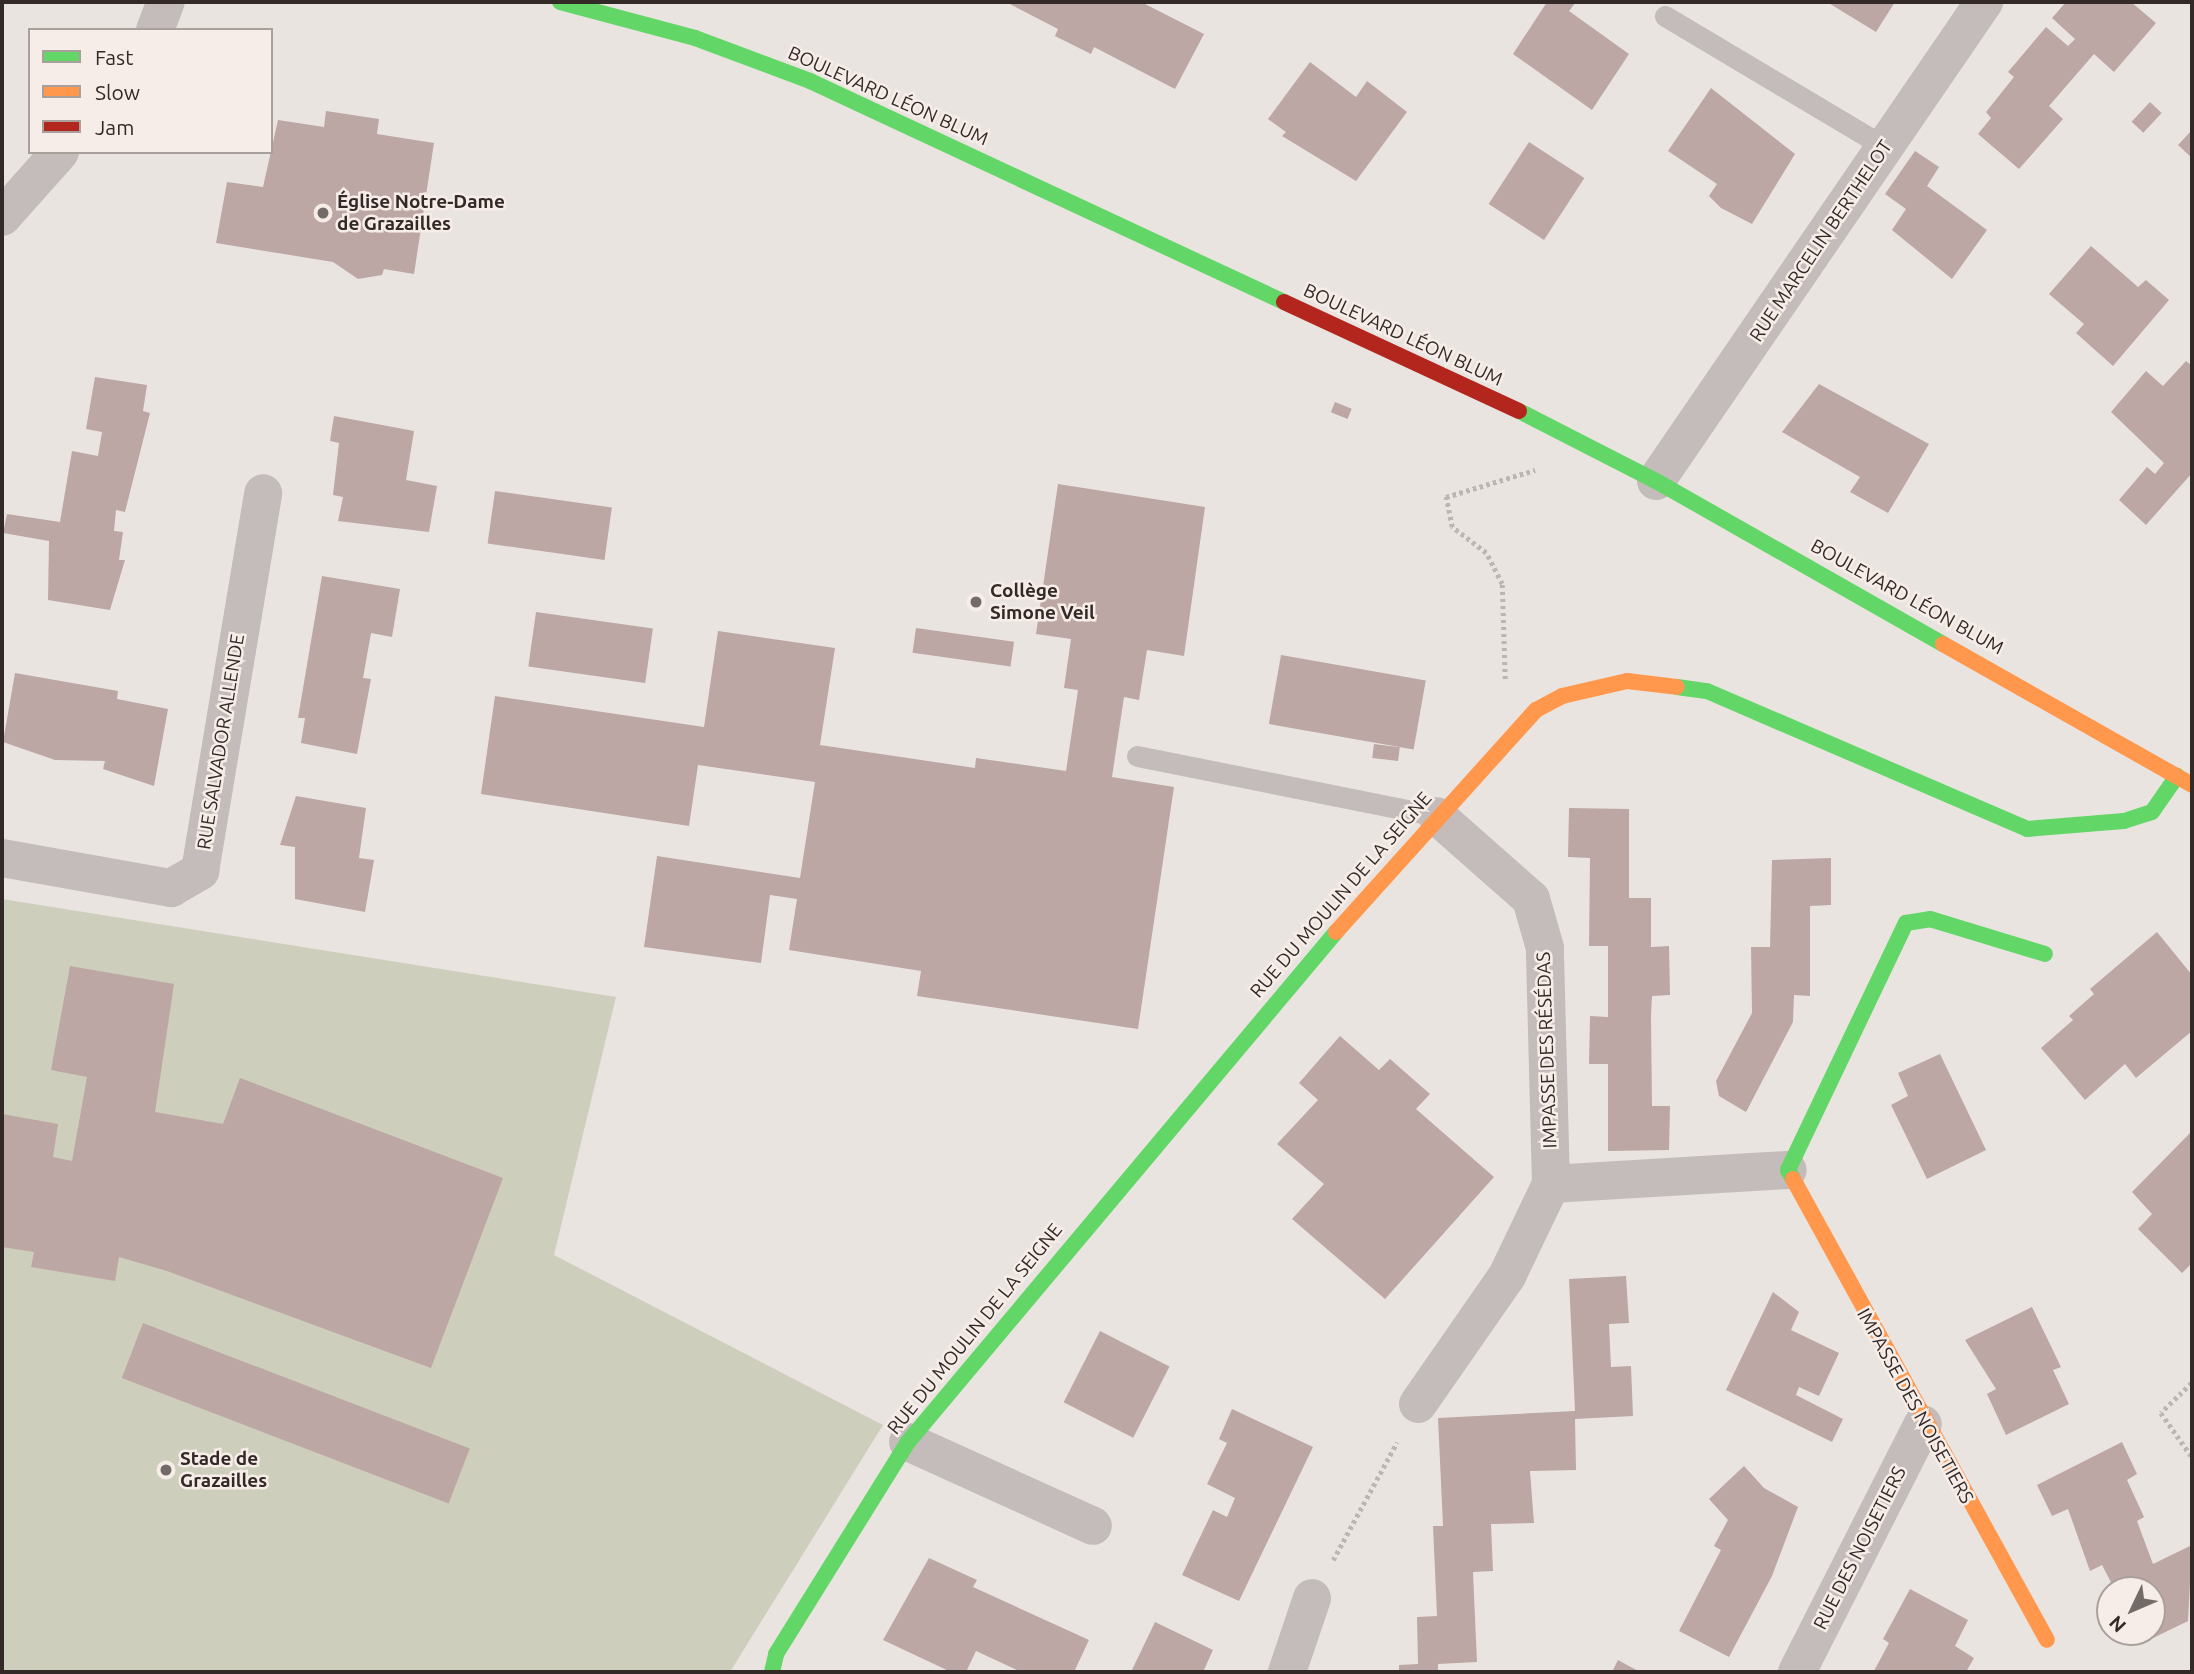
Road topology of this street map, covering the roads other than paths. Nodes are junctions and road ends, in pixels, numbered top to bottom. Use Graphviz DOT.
graph roads {
  1 [pos="166,2"];
  2 [pos="560,2"];
  3 [pos="1984,2"];
  4 [pos="1665,16"];
  5 [pos="156,28"];
  6 [pos="1885,147"];
  7 [pos="58,154"];
  8 [pos="2,216"];
  9 [pos="1657,481"];
  10 [pos="263,493"];
  11 [pos="1138,756"];
  12 [pos="2177,776"];
  13 [pos="2192,785"];
  14 [pos="1437,816"];
  15 [pos="2,858"];
  16 [pos="2045,954"];
  17 [pos="1788,1170"];
  18 [pos="1551,1184"];
  19 [pos="1418,1404"];
  20 [pos="1923,1424"];
  21 [pos="908,1442"];
  22 [pos="1093,1526"];
  23 [pos="1312,1598"];
  24 [pos="2047,1640"];
  25 [pos="772,1672"];
  26 [pos="1287,1672"];
  27 [pos="1797,1672"];
  1 -- 5 [label="street"];
  2 -- 9 [label="street, BOULEVARD LÉON BLUM"];
  3 -- 6 [label="street, RUE MARCELIN BERTHELOT"];
  4 -- 6 [label="lane"];
  6 -- 9 [label="street, RUE MARCELIN BERTHELOT"];
  7 -- 8 [label="street"];
  9 -- 12 [label="street, BOULEVARD LÉON BLUM"];
  10 -- 15 [label="street, RUE SALVADOR ALLENDE"];
  11 -- 14 [label="lane"];
  12 -- 13 [label="street, BOULEVARD LÉON BLUM"];
  12 -- 14 [label="street, RUE DU MOULIN DE LA SEIGNE"];
  14 -- 18 [label="street, IMPASSE DES RÉSÉDAS"];
  14 -- 21 [label="street, RUE DU MOULIN DE LA SEIGNE"];
  16 -- 17 [label="street"];
  17 -- 18 [label="street"];
  17 -- 20 [label="street, IMPASSE DES NOISETIERS"];
  18 -- 19 [label="street, IMPASSE DES RÉSÉDAS"];
  20 -- 24 [label="street, IMPASSE DES NOISETIERS"];
  20 -- 27 [label="street, RUE DES NOISETIERS"];
  21 -- 22 [label="street"];
  21 -- 25 [label="street, RUE DU MOULIN DE LA SEIGNE"];
  23 -- 26 [label="street"];
}
